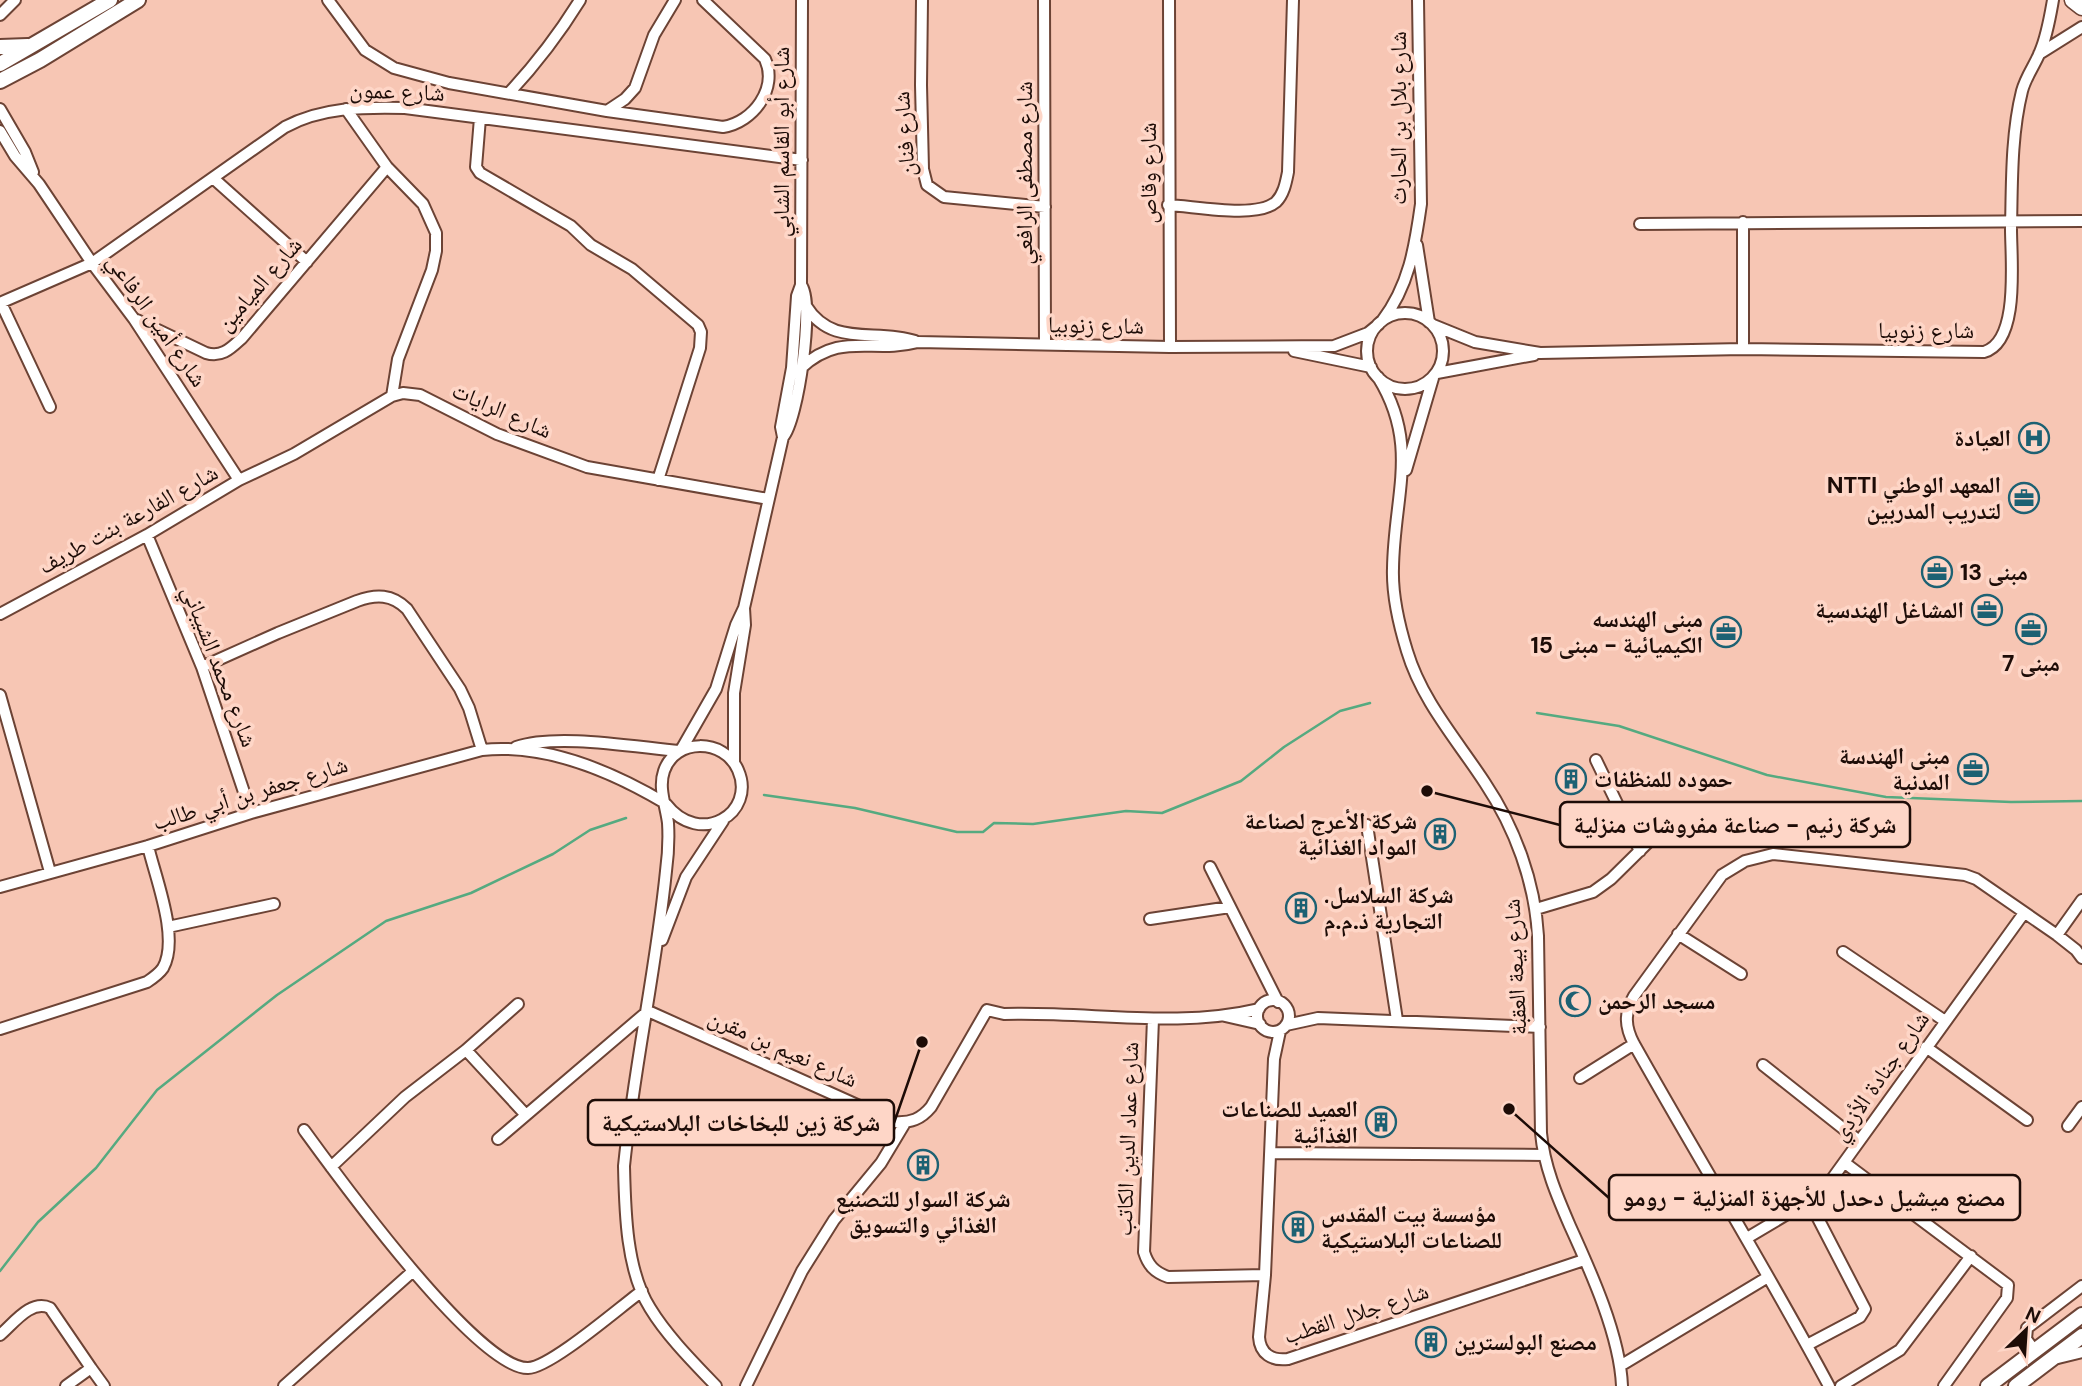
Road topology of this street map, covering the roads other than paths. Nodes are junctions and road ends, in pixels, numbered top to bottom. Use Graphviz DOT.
graph roads {
  1 [pos="15,0"];
  2 [pos="110,0"];
  3 [pos="138,0"];
  4 [pos="328,0"];
  5 [pos="580,0"];
  6 [pos="675,0"];
  7 [pos="703,0"];
  8 [pos="802,0"];
  9 [pos="922,0"];
  10 [pos="1044,0"];
  11 [pos="1169,0"];
  12 [pos="1293,0"];
  13 [pos="1418,0"];
  14 [pos="2053,0"];
  15 [pos="2073,0"];
  16 [pos="2082,7"];
  17 [pos="0,15"];
  18 [pos="2082,27"];
  19 [pos="33,45"];
  20 [pos="0,47"];
  21 [pos="2039,54"];
  22 [pos="0,64"];
  23 [pos="0,81"];
  24 [pos="509,93"];
  25 [pos="0,109"];
  26 [pos="346,109"];
  27 [pos="607,111"];
  28 [pos="480,118"];
  29 [pos="0,131"];
  30 [pos="802,160"];
  31 [pos="387,167"];
  32 [pos="213,178"];
  33 [pos="39,184"];
  34 [pos="1168,205"];
  35 [pos="1045,207"];
  36 [pos="2082,221"];
  37 [pos="1743,222"];
  38 [pos="2011,223"];
  39 [pos="1640,224"];
  40 [pos="1416,236"];
  41 [pos="307,262"];
  42 [pos="92,263"];
  43 [pos="1405,284"];
  44 [pos="801,285"];
  45 [pos="1423,291"];
  46 [pos="1,303"];
  47 [pos="806,306"];
  48 [pos="134,319"];
  49 [pos="1380,323"];
  50 [pos="1431,323"];
  51 [pos="918,342"];
  52 [pos="1045,345"];
  53 [pos="1170,347"];
  54 [pos="1275,347"];
  55 [pos="1743,349"];
  56 [pos="1540,353"];
  57 [pos="801,369"];
  58 [pos="1374,372"];
  59 [pos="1435,375"];
  60 [pos="392,396"];
  61 [pos="51,407"];
  62 [pos="783,437"];
  63 [pos="239,480"];
  64 [pos="658,480"];
  65 [pos="1402,483"];
  66 [pos="768,499"];
  67 [pos="147,535"];
  68 [pos="744,608"];
  69 [pos="0,614"];
  70 [pos="202,667"];
  71 [pos="0,695"];
  72 [pos="513,748"];
  73 [pos="482,750"];
  74 [pos="680,751"];
  75 [pos="1596,760"];
  76 [pos="734,761"];
  77 [pos="666,804"];
  78 [pos="1681,810"];
  79 [pos="251,813"];
  80 [pos="728,815"];
  81 [pos="1367,825"];
  82 [pos="148,846"];
  83 [pos="1640,850"];
  84 [pos="1210,867"];
  85 [pos="50,872"];
  86 [pos="0,887"];
  87 [pos="2082,900"];
  88 [pos="274,904"];
  89 [pos="1230,906"];
  90 [pos="1536,909"];
  91 [pos="2024,913"];
  92 [pos="1150,919"];
  93 [pos="168,927"];
  94 [pos="1678,934"];
  95 [pos="2057,935"];
  96 [pos="657,952"];
  97 [pos="1843,952"];
  98 [pos="2082,958"];
  99 [pos="1261,971"];
  100 [pos="1741,974"];
  101 [pos="518,1004"];
  102 [pos="1282,1004"];
  103 [pos="1262,1006"];
  104 [pos="648,1011"];
  105 [pos="1218,1015"];
  106 [pos="1318,1018"];
  107 [pos="1153,1019"];
  108 [pos="1397,1020"];
  109 [pos="1945,1021"];
  110 [pos="1540,1027"];
  111 [pos="0,1028"];
  112 [pos="1263,1028"];
  113 [pos="1283,1028"];
  114 [pos="1633,1044"];
  115 [pos="1926,1047"];
  116 [pos="466,1050"];
  117 [pos="1273,1059"];
  118 [pos="1763,1065"];
  119 [pos="1580,1078"];
  120 [pos="2082,1107"];
  121 [pos="525,1114"];
  122 [pos="2027,1120"];
  123 [pos="905,1123"];
  124 [pos="2068,1126"];
  125 [pos="304,1130"];
  126 [pos="498,1139"];
  127 [pos="1859,1141"];
  128 [pos="1270,1153"];
  129 [pos="1544,1156"];
  130 [pos="1845,1163"];
  131 [pos="331,1167"];
  132 [pos="1809,1201"];
  133 [pos="1747,1238"];
  134 [pos="1971,1256"];
  135 [pos="1584,1260"];
  136 [pos="412,1272"];
  137 [pos="1265,1275"];
  138 [pos="1768,1277"];
  139 [pos="2082,1286"];
  140 [pos="642,1291"];
  141 [pos="2082,1315"];
  142 [pos="0,1335"];
  143 [pos="2082,1336"];
  144 [pos="1807,1345"];
  145 [pos="2034,1350"];
  146 [pos="2082,1352"];
  147 [pos="2046,1363"];
  148 [pos="1620,1366"];
  149 [pos="90,1368"];
  150 [pos="66,1386"];
  151 [pos="104,1386"];
  152 [pos="284,1386"];
  153 [pos="716,1386"];
  154 [pos="746,1386"];
  155 [pos="1622,1386"];
  156 [pos="1829,1386"];
  157 [pos="1841,1386"];
  158 [pos="1944,1386"];
  159 [pos="1988,1386"];
  160 [pos="2016,1386"];
  1 -- 17 [label="street"];
  2 -- 19 [label="main road"];
  3 -- 23 [label="main road"];
  4 -- 24 [label="street"];
  5 -- 24 [label="street"];
  6 -- 27 [label="street"];
  7 -- 27 [label="street"];
  8 -- 30 [label="street, شارع أبو القاسم الشابي"];
  9 -- 35 [label="street, شارع فنان"];
  10 -- 35 [label="street, شارع مصطفى الرافعي"];
  11 -- 34 [label="street, شارع وقاص"];
  12 -- 34 [label="street"];
  13 -- 40 [label="street, شارع بلال بن الحارث"];
  14 -- 21 [label="street, شارع زنوبيا"];
  15 -- 16 [label="highway"];
  18 -- 21 [label="street"];
  19 -- 20 [label="main road"];
  19 -- 22 [label="main road"];
  21 -- 38 [label="street, شارع زنوبيا"];
  24 -- 27 [label="street"];
  25 -- 33 [label="street, شارع أمين الرفاعي"];
  26 -- 28 [label="street, شارع عمون"];
  26 -- 31 [label="street"];
  26 -- 32 [label="street, شارع عمون"];
  28 -- 30 [label="street, شارع عمون"];
  28 -- 64 [label="street"];
  29 -- 33 [label="street, شارع أمين الرفاعي"];
  30 -- 44 [label="street, شارع أبو القاسم الشابي"];
  31 -- 41 [label="street, شارع الميامين"];
  31 -- 60 [label="street"];
  32 -- 41 [label="street"];
  32 -- 42 [label="street, شارع عمون"];
  33 -- 42 [label="street, شارع أمين الرفاعي"];
  34 -- 53 [label="street, شارع وقاص"];
  35 -- 52 [label="street, شارع مصطفى الرافعي"];
  36 -- 38 [label="street"];
  37 -- 38 [label="street"];
  37 -- 39 [label="street"];
  37 -- 55 [label="street"];
  38 -- 55 [label="street, شارع زنوبيا"];
  40 -- 43 [label="street, شارع بلال بن الحارث"];
  40 -- 45 [label="street, شارع بلال بن الحارث"];
  41 -- 48 [label="street, شارع الميامين"];
  42 -- 46 [label="street, شارع عمون"];
  42 -- 48 [label="street, شارع أمين الرفاعي"];
  43 -- 45 [label="street"];
  43 -- 49 [label="street, شارع بلال بن الحارث"];
  44 -- 47 [label="street, شارع أبو القاسم الشابي"];
  44 -- 62 [label="street, شارع أبو القاسم الشابي"];
  45 -- 50 [label="street, شارع بلال بن الحارث"];
  46 -- 61 [label="street"];
  47 -- 51 [label="street, شارع زنوبيا"];
  47 -- 57 [label="street, شارع أبو القاسم الشابي"];
  48 -- 63 [label="street, شارع أمين الرفاعي"];
  49 -- 50 [label="street"];
  49 -- 54 [label="street, شارع زنوبيا"];
  49 -- 58 [label="street"];
  50 -- 56 [label="street, شارع زنوبيا"];
  50 -- 59 [label="street"];
  51 -- 52 [label="street, شارع زنوبيا"];
  51 -- 57 [label="street, شارع زنوبيا"];
  52 -- 53 [label="street, شارع زنوبيا"];
  53 -- 54 [label="street, شارع زنوبيا"];
  54 -- 58 [label="street, شارع زنوبيا"];
  55 -- 56 [label="street, شارع زنوبيا"];
  56 -- 59 [label="street, شارع زنوبيا"];
  57 -- 62 [label="street, شارع أبو القاسم الشابي"];
  58 -- 59 [label="street"];
  58 -- 65 [label="street, شارع بيعة العقبة"];
  59 -- 65 [label="street, شارع بيعة العقبة"];
  60 -- 63 [label="street"];
  60 -- 64 [label="street, شارع الرايات"];
  62 -- 66 [label="street, شارع أبو القاسم الشابي"];
  63 -- 67 [label="street, شارع الفارعة بنت طريف"];
  64 -- 66 [label="street, شارع الرايات"];
  65 -- 90 [label="street, شارع بيعة العقبة"];
  66 -- 68 [label="street, شارع أبو القاسم الشابي"];
  67 -- 69 [label="street, شارع الفارعة بنت طريف"];
  67 -- 70 [label="street, شارع محمد الشيباني"];
  68 -- 74 [label="street, شارع أبو القاسم الشابي"];
  68 -- 76 [label="street, شارع أبو القاسم الشابي"];
  70 -- 73 [label="street"];
  70 -- 79 [label="street, شارع محمد الشيباني"];
  71 -- 85 [label="street"];
  72 -- 73 [label="street, شارع جعفر بن أبي طالب"];
  72 -- 74 [label="street, شارع جعفر بن أبي طالب"];
  72 -- 77 [label="street, شارع جعفر بن أبي طالب"];
  73 -- 79 [label="street, شارع جعفر بن أبي طالب"];
  74 -- 76 [label="street"];
  74 -- 77 [label="street"];
  75 -- 83 [label="street"];
  76 -- 80 [label="street"];
  77 -- 80 [label="street"];
  77 -- 96 [label="street"];
  78 -- 83 [label="street"];
  79 -- 82 [label="street, شارع جعفر بن أبي طالب"];
  80 -- 96 [label="street"];
  81 -- 108 [label="street"];
  82 -- 85 [label="street, شارع جعفر بن أبي طالب"];
  82 -- 93 [label="street"];
  83 -- 90 [label="street"];
  84 -- 89 [label="street"];
  85 -- 86 [label="street, شارع جعفر بن أبي طالب"];
  87 -- 95 [label="street"];
  88 -- 93 [label="street"];
  89 -- 92 [label="street"];
  89 -- 99 [label="street"];
  90 -- 110 [label="street, شارع بيعة العقبة"];
  91 -- 94 [label="street"];
  91 -- 95 [label="street"];
  91 -- 109 [label="street, شارع جنادة الأزدي"];
  93 -- 111 [label="street"];
  94 -- 100 [label="street"];
  94 -- 114 [label="street"];
  95 -- 98 [label="street"];
  96 -- 104 [label="street"];
  97 -- 109 [label="street"];
  99 -- 102 [label="street"];
  99 -- 103 [label="street"];
  101 -- 116 [label="street"];
  102 -- 103 [label="street"];
  102 -- 106 [label="street"];
  102 -- 113 [label="street"];
  103 -- 105 [label="street"];
  103 -- 112 [label="street"];
  104 -- 121 [label="street"];
  104 -- 123 [label="street, شارع نعيم بن مقرن"];
  104 -- 140 [label="street"];
  105 -- 107 [label="street"];
  105 -- 112 [label="street"];
  106 -- 108 [label="street"];
  106 -- 113 [label="street"];
  107 -- 123 [label="street"];
  107 -- 137 [label="street, شارع عماد الدين الكاتب"];
  108 -- 110 [label="street"];
  109 -- 115 [label="street, شارع جنادة الأزدي"];
  110 -- 129 [label="street, شارع بيعة العقبة"];
  112 -- 113 [label="street"];
  112 -- 117 [label="street, شارع جلال القطب"];
  113 -- 117 [label="street, شارع جلال القطب"];
  114 -- 119 [label="street"];
  114 -- 133 [label="street"];
  115 -- 122 [label="street"];
  115 -- 127 [label="street, شارع جنادة الأزدي"];
  116 -- 121 [label="street"];
  116 -- 131 [label="street"];
  117 -- 128 [label="street, شارع جلال القطب"];
  118 -- 127 [label="street"];
  120 -- 124 [label="street"];
  121 -- 126 [label="street"];
  123 -- 154 [label="street"];
  125 -- 131 [label="street"];
  127 -- 130 [label="street, شارع جنادة الأزدي"];
  128 -- 129 [label="street"];
  128 -- 137 [label="street, شارع جلال القطب"];
  129 -- 135 [label="street, شارع بيعة العقبة"];
  130 -- 132 [label="street, شارع جنادة الأزدي"];
  130 -- 134 [label="street"];
  131 -- 136 [label="street"];
  132 -- 133 [label="street, شارع جنادة الأزدي"];
  132 -- 144 [label="street"];
  133 -- 138 [label="street"];
  134 -- 157 [label="street"];
  134 -- 158 [label="street"];
  135 -- 137 [label="street, شارع جلال القطب"];
  135 -- 148 [label="street, شارع بيعة العقبة"];
  136 -- 140 [label="street"];
  136 -- 152 [label="street"];
  138 -- 144 [label="street"];
  138 -- 148 [label="street"];
  139 -- 145 [label="street"];
  140 -- 153 [label="street"];
  141 -- 145 [label="main road"];
  142 -- 149 [label="street"];
  143 -- 147 [label="main road"];
  144 -- 156 [label="street"];
  145 -- 147 [label="main road"];
  145 -- 159 [label="main road"];
  146 -- 147 [label="street"];
  147 -- 160 [label="main road"];
  148 -- 155 [label="street, شارع بيعة العقبة"];
  149 -- 150 [label="street"];
  149 -- 151 [label="street"];
}
